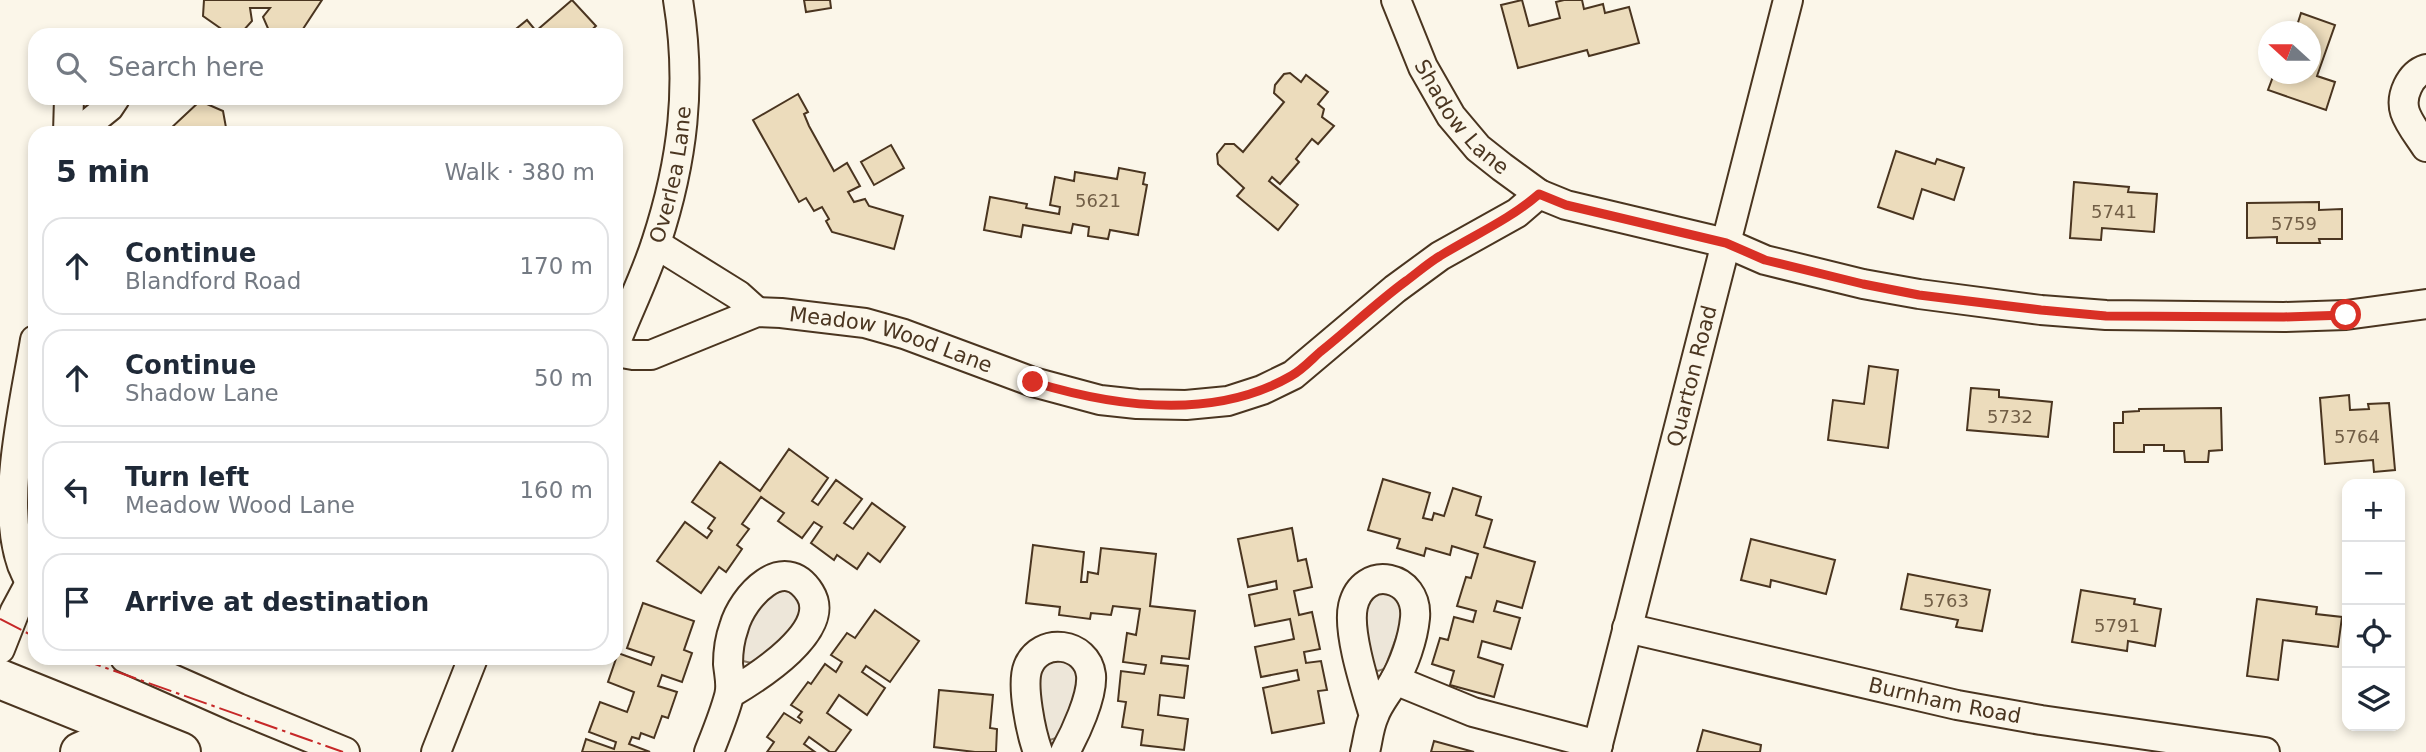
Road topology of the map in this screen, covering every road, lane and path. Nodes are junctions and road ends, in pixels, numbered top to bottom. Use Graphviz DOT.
graph roads {
  1 [pos="678,0"];
  2 [pos="1396,0"];
  3 [pos="1788,0"];
  4 [pos="2426,69"];
  5 [pos="69,105"];
  6 [pos="110,105"];
  7 [pos="68,126"];
  8 [pos="86,126"];
  9 [pos="2426,147"];
  10 [pos="1539,194"];
  11 [pos="1726,243"];
  12 [pos="656,244"];
  13 [pos="2426,304"];
  14 [pos="757,313"];
  15 [pos="623,325"];
  16 [pos="623,353"];
  17 [pos="28,380"];
  18 [pos="28,577"];
  19 [pos="28,592"];
  20 [pos="1627,628"];
  21 [pos="0,649"];
  22 [pos="141,665"];
  23 [pos="470,665"];
  24 [pos="0,679"];
  25 [pos="1395,680"];
  26 [pos="731,693"];
  27 [pos="1374,716"];
  28 [pos="164,746"];
  29 [pos="1597,749"];
  30 [pos="80,752"];
  31 [pos="345,752"];
  32 [pos="436,752"];
  33 [pos="709,752"];
  34 [pos="1038,752"];
  35 [pos="1065,752"];
  36 [pos="1365,752"];
  37 [pos="2265,752"];
  1 -- 12 [label="street, Overlea Lane"];
  2 -- 10 [label="street, Shadow Lane"];
  3 -- 11 [label="street, Quarton Road"];
  4 -- 9 [label="street"];
  5 -- 7 [label="street"];
  6 -- 8 [label="street"];
  10 -- 11 [label="street, Shadow Lane"];
  10 -- 14 [label="street, Meadow Wood Lane"];
  11 -- 13 [label="street, Shadow Lane"];
  11 -- 20 [label="street, Quarton Road"];
  12 -- 14 [label="street, Meadow Wood Lane"];
  12 -- 15 [label="street, Overlea Lane"];
  14 -- 16 [label="street, Meadow Wood Lane"];
  17 -- 18 [label="street"];
  19 -- 21 [label="street"];
  20 -- 29 [label="street, Quarton Road"];
  20 -- 37 [label="street, Burnham Road"];
  22 -- 31 [label="street"];
  23 -- 32 [label="street"];
  24 -- 28 [label="highway"];
  25 -- 27 [label="street"];
  25 -- 27 [label="street"];
  25 -- 29 [label="street"];
  26 -- 33 [label="street"];
  27 -- 36 [label="street"];
  28 -- 30 [label="highway"];
  34 -- 35 [label="street"];
}
